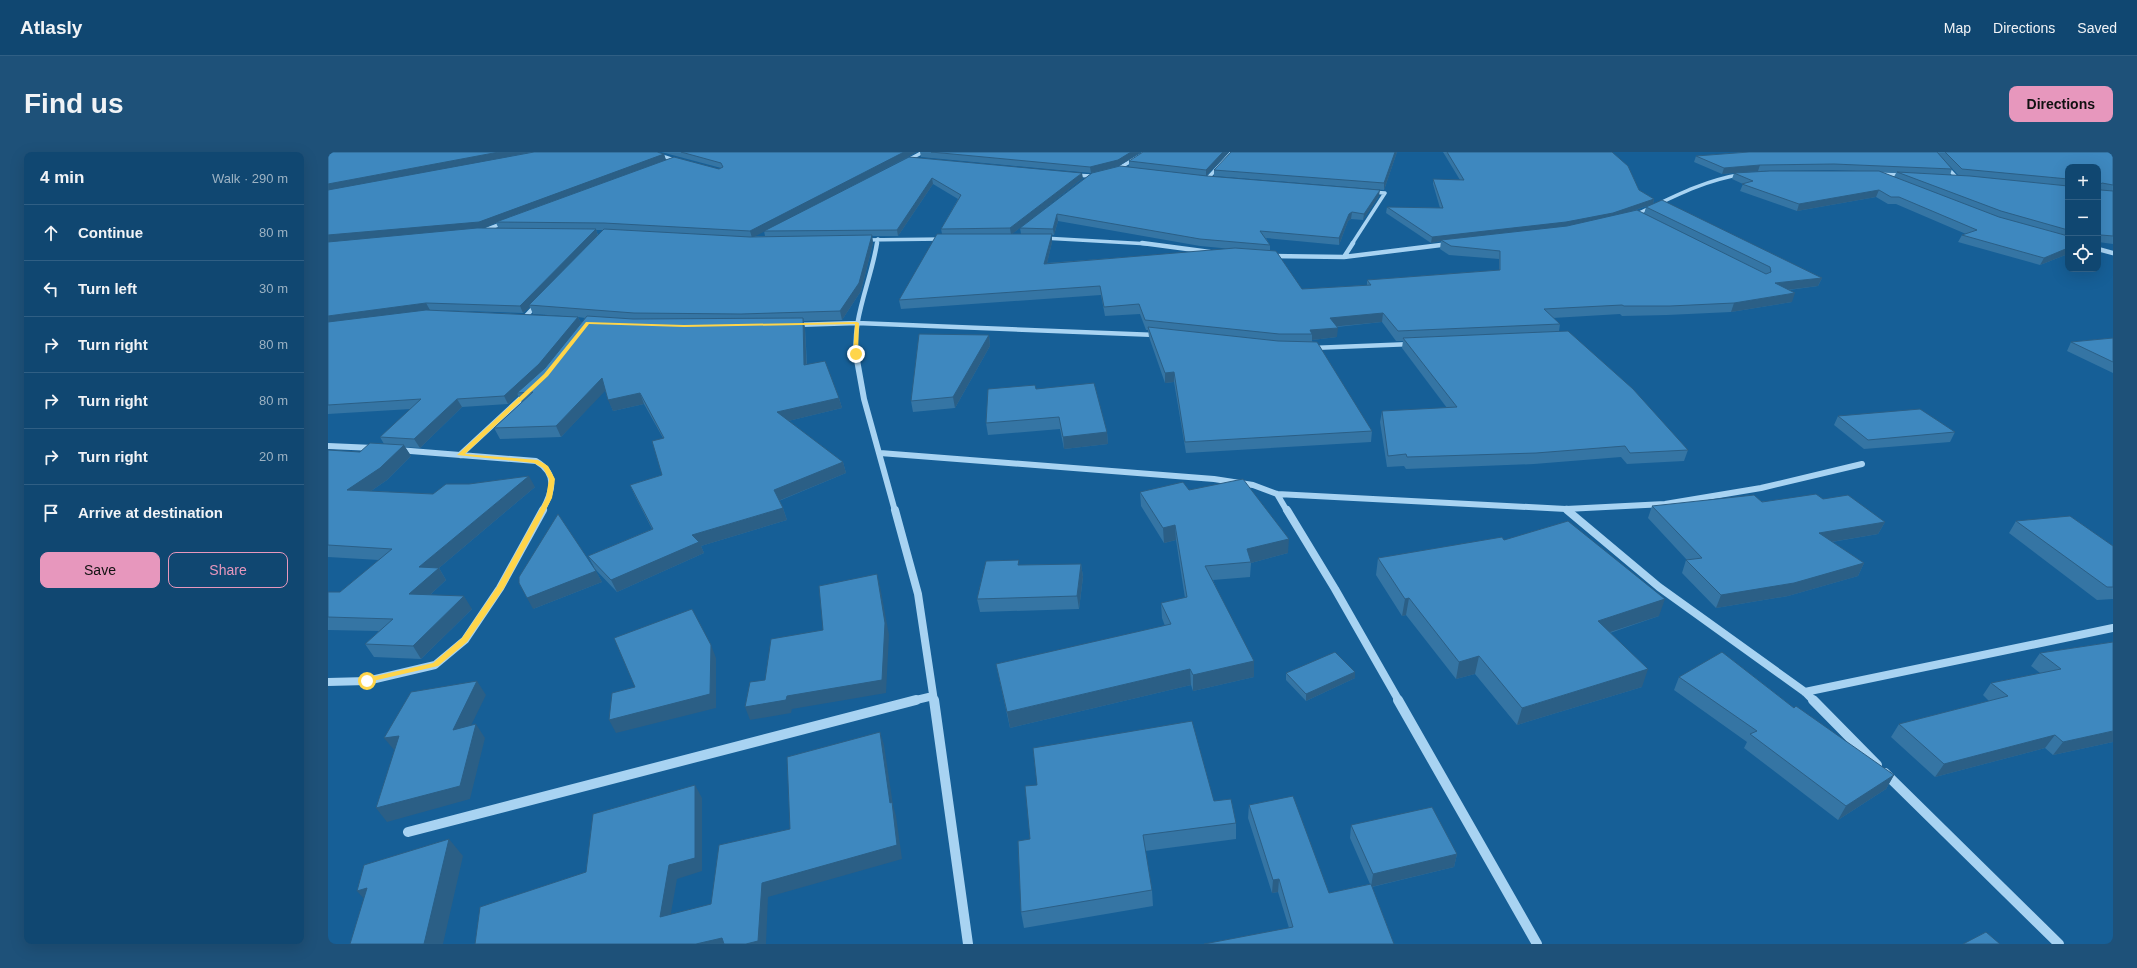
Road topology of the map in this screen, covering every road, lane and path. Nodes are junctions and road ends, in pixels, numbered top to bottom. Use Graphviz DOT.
graph roads {
  1 [pos="650,152"];
  2 [pos="923,152"];
  3 [pos="1146,152"];
  4 [pos="1232,152"];
  5 [pos="1933,152"];
  6 [pos="910,159"];
  7 [pos="674,160"];
  8 [pos="918,160"];
  9 [pos="681,162"];
  10 [pos="667,163"];
  11 [pos="903,163"];
  12 [pos="1120,169"];
  13 [pos="1128,170"];
  14 [pos="1113,171"];
  15 [pos="1068,174"];
  16 [pos="1098,174"];
  17 [pos="1749,174"];
  18 [pos="1911,175"];
  19 [pos="1091,176"];
  20 [pos="1949,177"];
  21 [pos="1956,177"];
  22 [pos="1199,178"];
  23 [pos="1964,178"];
  24 [pos="1207,179"];
  25 [pos="1214,180"];
  26 [pos="1887,180"];
  27 [pos="1085,181"];
  28 [pos="1369,192"];
  29 [pos="1636,215"];
  30 [pos="1629,217"];
  31 [pos="1642,218"];
  32 [pos="510,221"];
  33 [pos="480,232"];
  34 [pos="496,232"];
  35 [pos="473,233"];
  36 [pos="1034,238"];
  37 [pos="878,239"];
  38 [pos="948,239"];
  39 [pos="854,240"];
  40 [pos="1453,243"];
  41 [pos="2101,250"];
  42 [pos="1214,252"];
  43 [pos="2113,253"];
  44 [pos="1268,256"];
  45 [pos="1344,257"];
  46 [pos="541,300"];
  47 [pos="517,316"];
  48 [pos="525,317"];
  49 [pos="532,317"];
  50 [pos="857,323"];
  51 [pos="789,325"];
  52 [pos="1165,336"];
  53 [pos="1415,344"];
  54 [pos="1306,348"];
  55 [pos="529,391"];
  56 [pos="328,446"];
  57 [pos="383,448"];
  58 [pos="391,449"];
  59 [pos="880,453"];
  60 [pos="460,455"];
  61 [pos="1862,464"];
  62 [pos="1277,494"];
  63 [pos="1566,509"];
  64 [pos="2113,628"];
  65 [pos="328,682"];
  66 [pos="1805,692"];
  67 [pos="933,696"];
  68 [pos="408,832"];
  69 [pos="968,944"];
  70 [pos="1536,944"];
  71 [pos="2059,944"];
  1 -- 7 [label="street"];
  2 -- 6 [label="street"];
  3 -- 12 [label="street"];
  4 -- 24 [label="street"];
  5 -- 21 [label="street"];
  6 -- 8 [label="street"];
  6 -- 11 [label="street"];
  7 -- 9 [label="street"];
  7 -- 10 [label="street"];
  12 -- 13 [label="street"];
  12 -- 14 [label="street"];
  15 -- 19 [label="street"];
  16 -- 19 [label="street"];
  17 -- 29 [label="street"];
  18 -- 26 [label="street"];
  19 -- 27 [label="street"];
  20 -- 21 [label="street"];
  21 -- 23 [label="street"];
  22 -- 24 [label="street"];
  24 -- 25 [label="street"];
  28 -- 45 [label="street"];
  29 -- 30 [label="street"];
  29 -- 31 [label="street"];
  32 -- 33 [label="street"];
  33 -- 34 [label="street"];
  33 -- 35 [label="street"];
  36 -- 42 [label="street"];
  37 -- 38 [label="street"];
  37 -- 39 [label="street"];
  37 -- 50 [label="street"];
  40 -- 45 [label="street"];
  41 -- 43 [label="street"];
  44 -- 45 [label="street"];
  46 -- 48 [label="street"];
  47 -- 48 [label="street"];
  48 -- 49 [label="street"];
  50 -- 51 [label="street"];
  50 -- 52 [label="street"];
  50 -- 59 [label="street"];
  53 -- 54 [label="street"];
  55 -- 60 [label="street"];
  56 -- 57 [label="street"];
  58 -- 60 [label="street"];
  59 -- 62 [label="street"];
  59 -- 67 [label="street"];
  60 -- 65 [label="street"];
  61 -- 63 [label="street"];
  62 -- 63 [label="street"];
  62 -- 70 [label="street"];
  63 -- 66 [label="street"];
  64 -- 66 [label="street"];
  66 -- 71 [label="street"];
  67 -- 68 [label="street"];
  67 -- 69 [label="street"];
}
